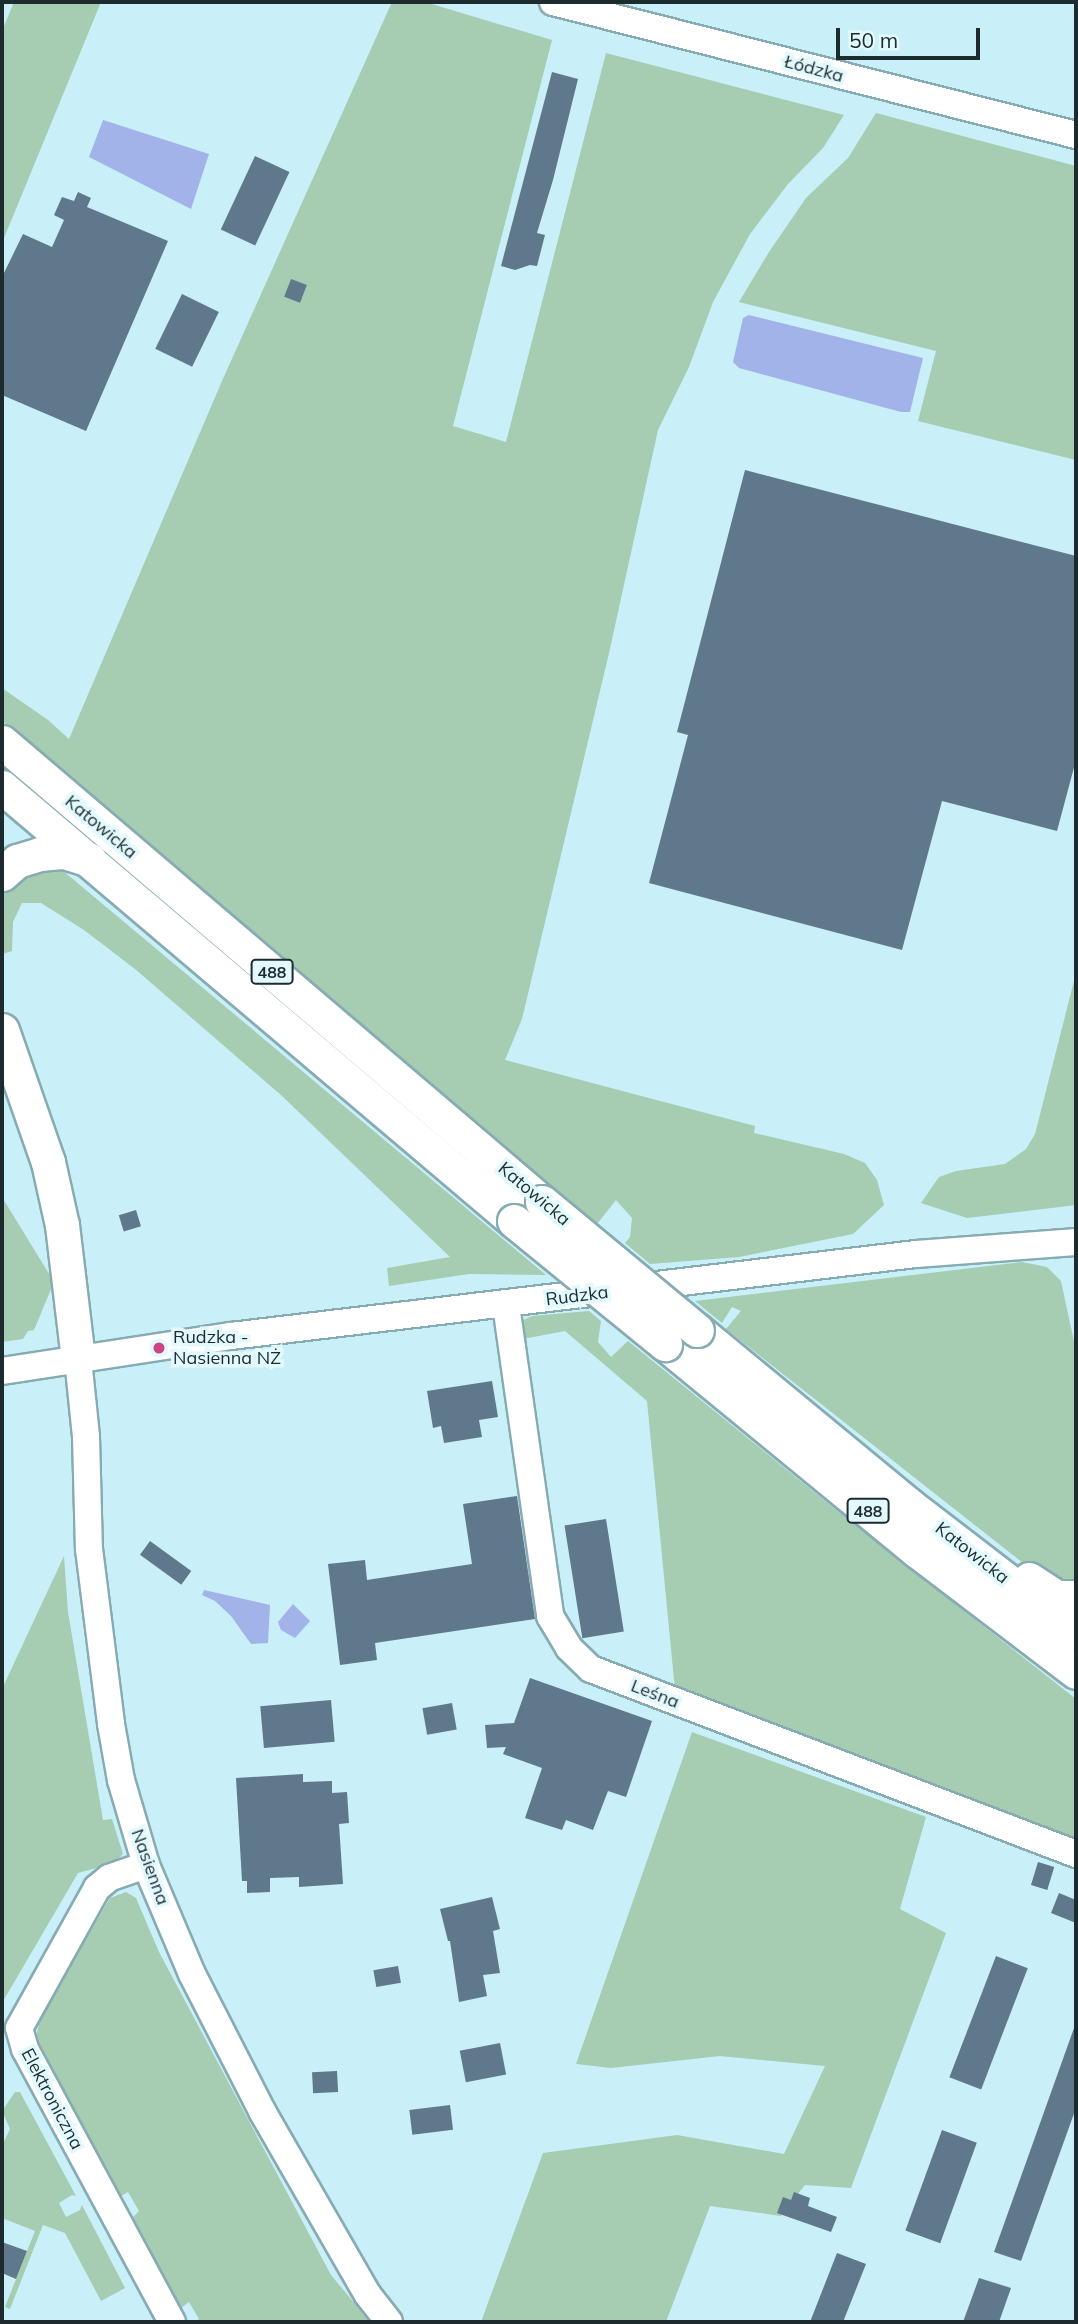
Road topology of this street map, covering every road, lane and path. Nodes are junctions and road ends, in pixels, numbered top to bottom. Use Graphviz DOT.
graph roads {
  1 [pos="553,2"];
  2 [pos="1076,135"];
  3 [pos="2,743"];
  4 [pos="2,787"];
  5 [pos="90,860"];
  6 [pos="2,874"];
  7 [pos="2,1030"];
  8 [pos="1076,1242"];
  9 [pos="506,1305"];
  10 [pos="79,1359"];
  11 [pos="2,1371"];
  12 [pos="757,1379"];
  13 [pos="1076,1597"];
  14 [pos="1072,1662"];
  15 [pos="1076,1854"];
  16 [pos="146,1865"];
  17 [pos="172,2322"];
  18 [pos="388,2322"];
  1 -- 2 [label="street, Łódzka"];
  3 -- 12 [label="main road, Katowicka / 488, bridge"];
  4 -- 5 [label="main road, Katowicka / 488"];
  5 -- 6 [label="main road"];
  5 -- 14 [label="main road, Katowicka / 488, bridge"];
  7 -- 10 [label="main road"];
  8 -- 9 [label="street, Rudzka"];
  9 -- 10 [label="street, Rudzka"];
  9 -- 15 [label="street, Leśna"];
  10 -- 11 [label="street, Rudzka"];
  10 -- 16 [label="street, Nasienna"];
  12 -- 13 [label="main road"];
  12 -- 14 [label="main road, Katowicka / 488"];
  16 -- 17 [label="street, Elektroniczna"];
  16 -- 18 [label="street, Nasienna"];
}
